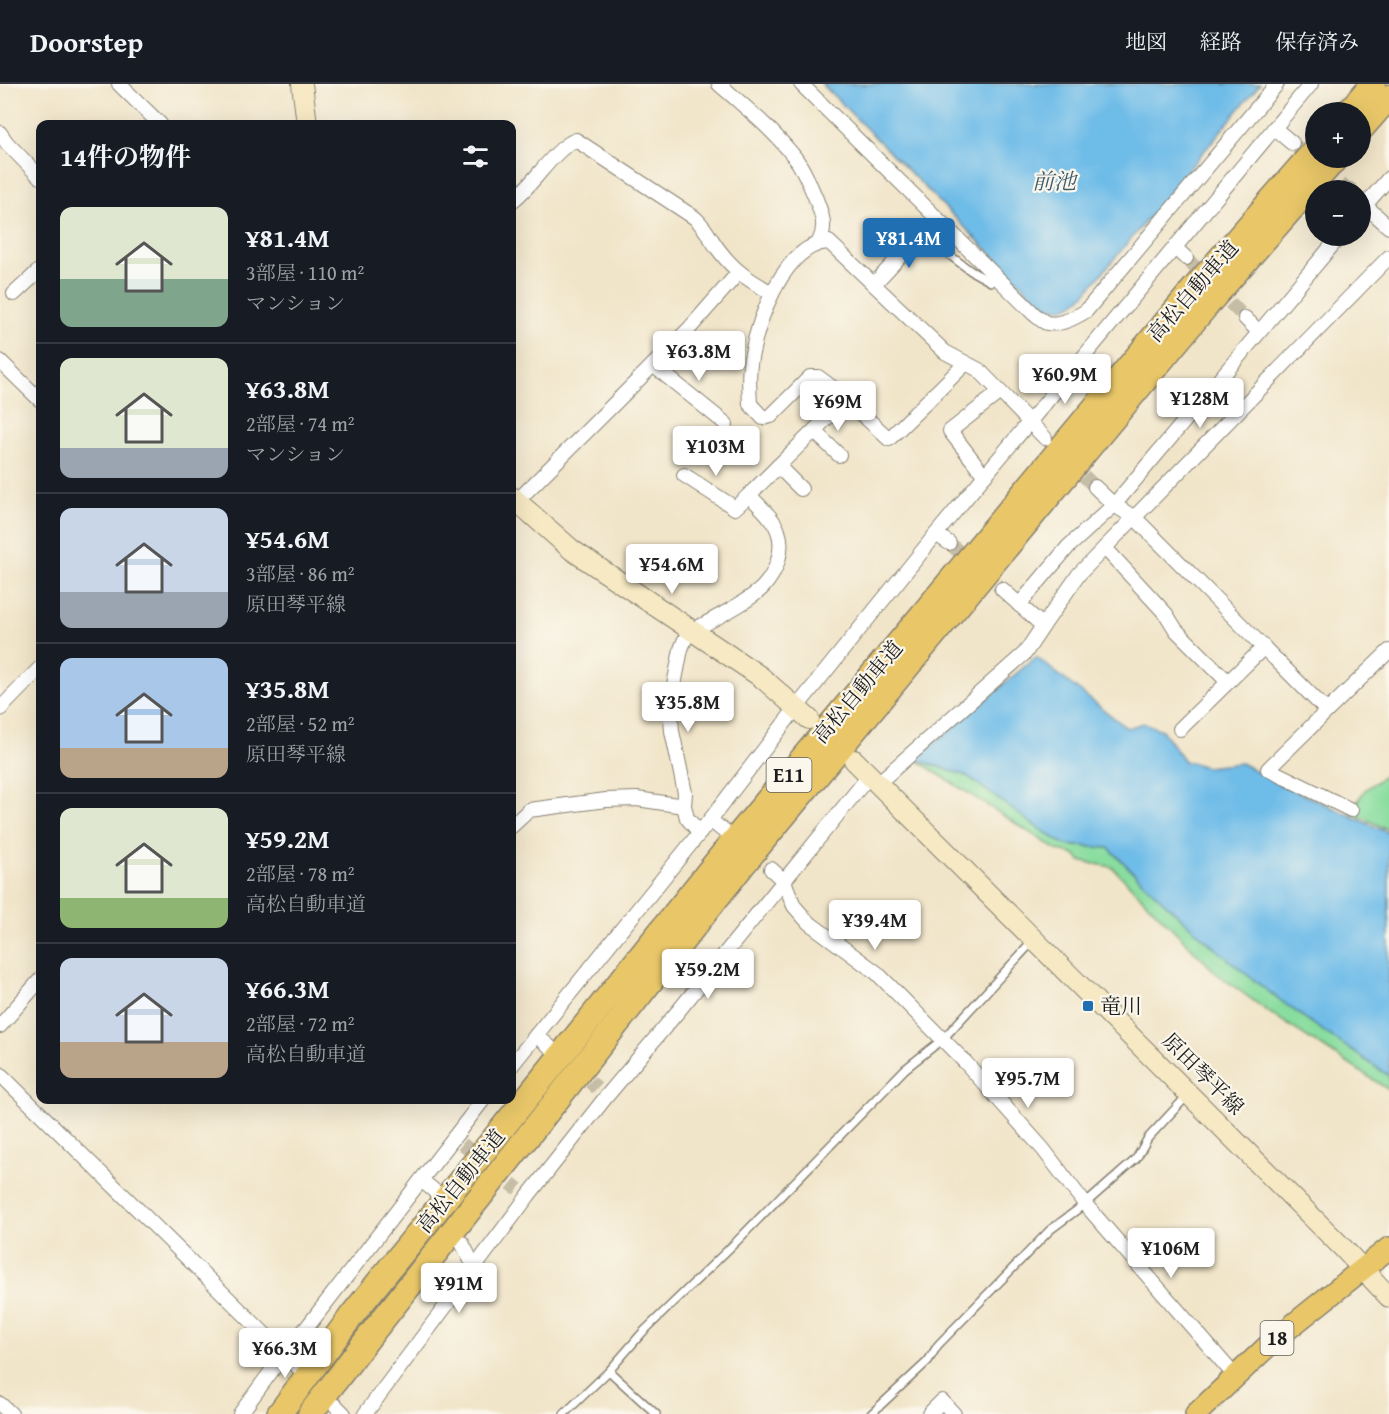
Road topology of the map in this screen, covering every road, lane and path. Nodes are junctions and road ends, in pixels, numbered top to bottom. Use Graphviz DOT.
graph roads {
  1 [pos="119,84"];
  2 [pos="302,84"];
  3 [pos="719,84"];
  4 [pos="801,84"];
  5 [pos="1277,84"];
  6 [pos="1311,84"];
  7 [pos="1373,84"];
  8 [pos="1389,97"];
  9 [pos="1357,102"];
  10 [pos="1371,117"];
  11 [pos="156,120"];
  12 [pos="306,120"];
  13 [pos="1274,128"];
  14 [pos="0,133"];
  15 [pos="1292,143"];
  16 [pos="1305,162"];
  17 [pos="1327,168"];
  18 [pos="36,173"];
  19 [pos="1389,178"];
  20 [pos="1371,197"];
  21 [pos="516,198"];
  22 [pos="1371,213"];
  23 [pos="1389,227"];
  24 [pos="921,234"];
  25 [pos="819,242"];
  26 [pos="1331,246"];
  27 [pos="1175,248"];
  28 [pos="1389,257"];
  29 [pos="1186,258"];
  30 [pos="738,272"];
  31 [pos="36,274"];
  32 [pos="999,279"];
  33 [pos="874,284"];
  34 [pos="772,293"];
  35 [pos="14,294"];
  36 [pos="1245,318"];
  37 [pos="1258,332"];
  38 [pos="0,361"];
  39 [pos="966,363"];
  40 [pos="653,365"];
  41 [pos="1000,392"];
  42 [pos="36,396"];
  43 [pos="846,399"];
  44 [pos="1029,423"];
  45 [pos="726,424"];
  46 [pos="814,431"];
  47 [pos="1045,438"];
  48 [pos="839,455"];
  49 [pos="778,466"];
  50 [pos="684,475"];
  51 [pos="985,476"];
  52 [pos="1095,487"];
  53 [pos="801,489"];
  54 [pos="749,495"];
  55 [pos="516,496"];
  56 [pos="516,502"];
  57 [pos="1114,505"];
  58 [pos="1136,518"];
  59 [pos="936,534"];
  60 [pos="949,543"];
  61 [pos="1105,548"];
  62 [pos="1002,589"];
  63 [pos="1020,605"];
  64 [pos="1043,626"];
  65 [pos="692,631"];
  66 [pos="1264,647"];
  67 [pos="1389,651"];
  68 [pos="36,672"];
  69 [pos="1228,682"];
  70 [pos="0,708"];
  71 [pos="1327,711"];
  72 [pos="802,713"];
  73 [pos="1179,729"];
  74 [pos="854,760"];
  75 [pos="873,780"];
  76 [pos="684,806"];
  77 [pos="1351,810"];
  78 [pos="710,820"];
  79 [pos="516,822"];
  80 [pos="725,832"];
  81 [pos="700,833"];
  82 [pos="771,869"];
  83 [pos="784,881"];
  84 [pos="1035,939"];
  85 [pos="36,985"];
  86 [pos="0,1026"];
  87 [pos="536,1035"];
  88 [pos="943,1039"];
  89 [pos="550,1047"];
  90 [pos="516,1060"];
  91 [pos="0,1074"];
  92 [pos="1189,1094"];
  93 [pos="480,1104"];
  94 [pos="421,1180"];
  95 [pos="437,1193"];
  96 [pos="1085,1204"];
  97 [pos="462,1243"];
  98 [pos="1389,1248"];
  99 [pos="474,1268"];
  100 [pos="1363,1269"];
  101 [pos="1389,1298"];
  102 [pos="284,1354"];
  103 [pos="299,1368"];
  104 [pos="609,1371"];
  105 [pos="1235,1376"];
  106 [pos="0,1404"];
  107 [pos="11,1414"];
  108 [pos="240,1414"];
  109 [pos="279,1414"];
  110 [pos="310,1414"];
  111 [pos="365,1414"];
  112 [pos="564,1414"];
  113 [pos="656,1414"];
  114 [pos="871,1414"];
  115 [pos="929,1414"];
  116 [pos="954,1414"];
  117 [pos="1196,1414"];
  1 -- 11 [label="street"];
  2 -- 12 [label="main road"];
  3 -- 25 [label="street"];
  4 -- 32 [label="street"];
  5 -- 32 [label="street"];
  6 -- 13 [label="street"];
  7 -- 9 [label="highway"];
  8 -- 10 [label="highway"];
  13 -- 15 [label="street"];
  13 -- 27 [label="street"];
  14 -- 18 [label="street"];
  16 -- 109 [label="highway, 高松自動車道 / E11"];
  17 -- 110 [label="highway, 高松自動車道 / E11"];
  19 -- 20 [label="street"];
  21 -- 30 [label="street"];
  22 -- 23 [label="street"];
  24 -- 32 [label="lane"];
  24 -- 33 [label="street"];
  25 -- 33 [label="street"];
  25 -- 34 [label="street"];
  26 -- 37 [label="street"];
  27 -- 29 [label="street"];
  27 -- 44 [label="street"];
  28 -- 58 [label="street"];
  30 -- 34 [label="street"];
  30 -- 40 [label="street"];
  31 -- 35 [label="street"];
  33 -- 39 [label="street"];
  34 -- 43 [label="street"];
  36 -- 37 [label="street"];
  37 -- 57 [label="street"];
  38 -- 42 [label="street"];
  39 -- 41 [label="street"];
  39 -- 43 [label="street"];
  40 -- 45 [label="street"];
  40 -- 55 [label="street"];
  41 -- 44 [label="street"];
  41 -- 51 [label="street"];
  43 -- 46 [label="street"];
  44 -- 47 [label="street"];
  44 -- 51 [label="street"];
  46 -- 48 [label="street"];
  46 -- 49 [label="street"];
  49 -- 53 [label="street"];
  49 -- 54 [label="street"];
  50 -- 54 [label="street"];
  51 -- 59 [label="street"];
  52 -- 57 [label="street"];
  54 -- 65 [label="street"];
  56 -- 65 [label="main road"];
  57 -- 58 [label="street"];
  57 -- 63 [label="street"];
  58 -- 61 [label="street"];
  58 -- 66 [label="street"];
  59 -- 60 [label="street"];
  59 -- 72 [label="street"];
  61 -- 64 [label="street"];
  61 -- 69 [label="street"];
  62 -- 63 [label="street"];
  63 -- 64 [label="street"];
  64 -- 75 [label="street"];
  65 -- 72 [label="main road"];
  65 -- 76 [label="street"];
  66 -- 69 [label="street"];
  66 -- 71 [label="street"];
  67 -- 71 [label="street"];
  68 -- 70 [label="street"];
  69 -- 73 [label="street"];
  71 -- 77 [label="street"];
  72 -- 78 [label="street"];
  74 -- 75 [label="main road, 原田琴平線"];
  75 -- 83 [label="street"];
  75 -- 84 [label="main road, 原田琴平線"];
  76 -- 79 [label="street"];
  76 -- 81 [label="street"];
  78 -- 80 [label="street"];
  78 -- 81 [label="street"];
  81 -- 87 [label="street"];
  82 -- 83 [label="street"];
  83 -- 88 [label="street"];
  83 -- 99 [label="street"];
  84 -- 88 [label="lane"];
  84 -- 92 [label="main road, 原田琴平線"];
  85 -- 86 [label="street"];
  87 -- 89 [label="street"];
  87 -- 90 [label="street"];
  88 -- 96 [label="street"];
  88 -- 104 [label="lane"];
  91 -- 102 [label="street"];
  92 -- 96 [label="lane"];
  92 -- 100 [label="main road, 原田琴平線"];
  93 -- 94 [label="street"];
  94 -- 95 [label="street"];
  94 -- 102 [label="street"];
  96 -- 105 [label="street"];
  96 -- 114 [label="lane"];
  97 -- 99 [label="street"];
  98 -- 100 [label="main road, 18"];
  99 -- 111 [label="street"];
  100 -- 101 [label="main road, 原田琴平線"];
  100 -- 105 [label="main road, 18"];
  102 -- 103 [label="street"];
  102 -- 108 [label="street"];
  104 -- 112 [label="lane"];
  104 -- 113 [label="lane"];
  105 -- 117 [label="main road, 18"];
  106 -- 107 [label="street"];
  115 -- 116 [label="street"];
}
